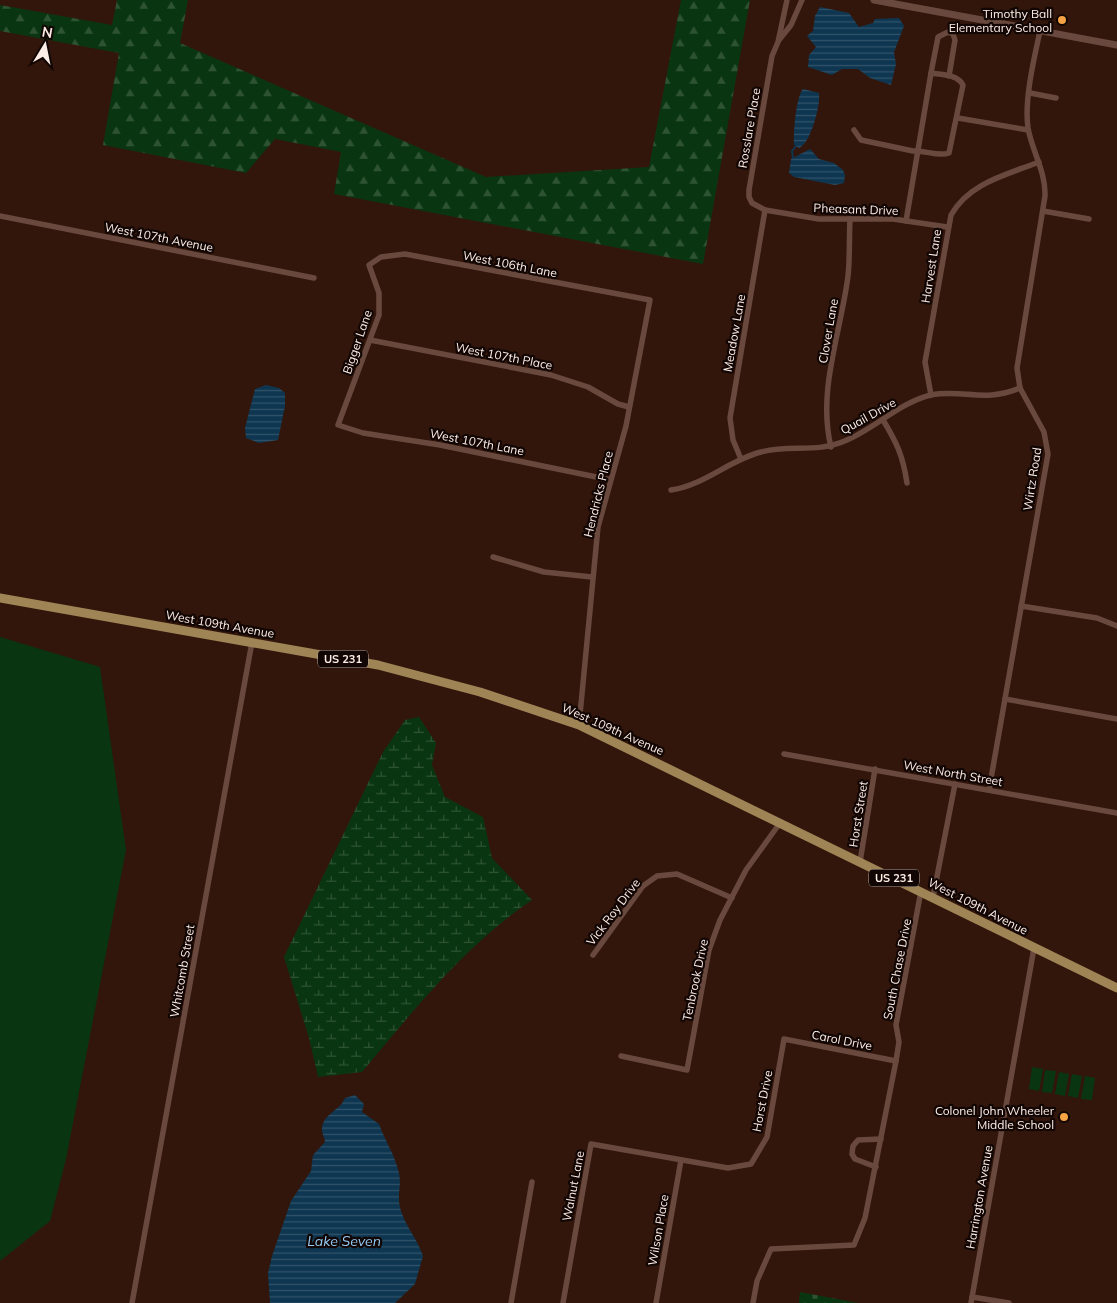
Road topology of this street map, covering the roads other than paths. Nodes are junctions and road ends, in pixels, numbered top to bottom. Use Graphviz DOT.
graph roads {
  1 [pos="787,0"];
  2 [pos="802,0"];
  3 [pos="874,0"];
  4 [pos="1040,31"];
  5 [pos="778,42"];
  6 [pos="1117,45"];
  7 [pos="931,73"];
  8 [pos="949,76"];
  9 [pos="1030,93"];
  10 [pos="1056,98"];
  11 [pos="958,118"];
  12 [pos="854,130"];
  13 [pos="1028,130"];
  14 [pos="919,150"];
  15 [pos="1039,162"];
  16 [pos="765,210"];
  17 [pos="1043,211"];
  18 [pos="0,216"];
  19 [pos="850,219"];
  20 [pos="1089,219"];
  21 [pos="906,221"];
  22 [pos="947,227"];
  23 [pos="369,266"];
  24 [pos="314,278"];
  25 [pos="650,300"];
  26 [pos="370,340"];
  27 [pos="1020,388"];
  28 [pos="931,395"];
  29 [pos="629,407"];
  30 [pos="883,420"];
  31 [pos="338,425"];
  32 [pos="831,447"];
  33 [pos="740,459"];
  34 [pos="611,480"];
  35 [pos="907,483"];
  36 [pos="671,490"];
  37 [pos="493,557"];
  38 [pos="592,577"];
  39 [pos="0,598"];
  40 [pos="1021,606"];
  41 [pos="1117,626"];
  42 [pos="252,642"];
  43 [pos="1005,699"];
  44 [pos="1117,719"];
  45 [pos="579,725"];
  46 [pos="784,754"];
  47 [pos="875,769"];
  48 [pos="955,784"];
  49 [pos="989,790"];
  50 [pos="1117,813"];
  51 [pos="780,823"];
  52 [pos="860,862"];
  53 [pos="921,891"];
  54 [pos="933,897"];
  55 [pos="732,898"];
  56 [pos="1034,948"];
  57 [pos="593,955"];
  58 [pos="1117,988"];
  59 [pos="784,1039"];
  60 [pos="620,1056"];
  61 [pos="896,1061"];
  62 [pos="880,1139"];
  63 [pos="680,1160"];
  64 [pos="751,1164"];
  65 [pos="876,1168"];
  66 [pos="532,1182"];
  67 [pos="972,1300"];
  68 [pos="132,1303"];
  69 [pos="511,1303"];
  70 [pos="563,1303"];
  71 [pos="656,1303"];
  72 [pos="753,1303"];
  73 [pos="1008,1303"];
  1 -- 5 [label="street, Rosslare Place"];
  2 -- 5 [label="street, Rosslare Place"];
  3 -- 4 [label="street"];
  4 -- 6 [label="street"];
  4 -- 9 [label="street, Wirtz Road"];
  5 -- 16 [label="street, Rosslare Place"];
  7 -- 8 [label="street"];
  7 -- 8 [label="street"];
  7 -- 14 [label="street"];
  8 -- 11 [label="street"];
  9 -- 10 [label="street"];
  9 -- 13 [label="street, Wirtz Road"];
  11 -- 13 [label="street"];
  11 -- 14 [label="street"];
  12 -- 14 [label="street"];
  13 -- 15 [label="street, Wirtz Road"];
  14 -- 21 [label="street"];
  15 -- 17 [label="street, Wirtz Road"];
  15 -- 22 [label="street, Harvest Lane"];
  16 -- 19 [label="street, Pheasant Drive"];
  16 -- 33 [label="street, Meadow Lane"];
  17 -- 20 [label="street"];
  17 -- 27 [label="street, Wirtz Road"];
  18 -- 24 [label="street, West 107th Avenue"];
  19 -- 21 [label="street, Pheasant Drive"];
  19 -- 32 [label="street, Clover Lane"];
  21 -- 22 [label="street, Pheasant Drive"];
  22 -- 28 [label="street, Harvest Lane"];
  23 -- 25 [label="street, West 106th Lane"];
  23 -- 26 [label="street, Bigger Lane"];
  25 -- 29 [label="street, Hendricks Place"];
  26 -- 29 [label="street, West 107th Place"];
  26 -- 31 [label="street, Bigger Lane"];
  27 -- 28 [label="street, Quail Drive"];
  27 -- 40 [label="street, Wirtz Road"];
  28 -- 30 [label="street, Quail Drive"];
  29 -- 34 [label="street, Hendricks Place"];
  30 -- 32 [label="street, Quail Drive"];
  30 -- 35 [label="street"];
  31 -- 34 [label="street, West 107th Lane"];
  32 -- 33 [label="street, Quail Drive"];
  33 -- 36 [label="street, Quail Drive"];
  34 -- 38 [label="street, Hendricks Place"];
  37 -- 38 [label="street"];
  38 -- 45 [label="street, Hendricks Place"];
  39 -- 42 [label="main road, West 109th Avenue / US 231"];
  40 -- 41 [label="street"];
  40 -- 43 [label="street, Wirtz Road"];
  42 -- 45 [label="main road, West 109th Avenue / US 231"];
  42 -- 68 [label="street, Whitcomb Street"];
  43 -- 44 [label="street"];
  43 -- 49 [label="street, Wirtz Road"];
  45 -- 51 [label="main road, West 109th Avenue / US 231"];
  46 -- 47 [label="street, West North Street"];
  47 -- 48 [label="street, West North Street"];
  47 -- 52 [label="street, Horst Street"];
  48 -- 49 [label="street, West North Street"];
  48 -- 54 [label="street"];
  49 -- 50 [label="street, West North Street"];
  51 -- 52 [label="main road, West 109th Avenue / US 231"];
  51 -- 55 [label="street, Tenbrook Drive"];
  52 -- 53 [label="main road, West 109th Avenue / US 231"];
  53 -- 54 [label="main road, West 109th Avenue / US 231"];
  53 -- 61 [label="street, South Chase Drive"];
  54 -- 56 [label="main road, West 109th Avenue / US 231"];
  55 -- 57 [label="street, Vick Roy Drive"];
  55 -- 60 [label="street, Tenbrook Drive"];
  56 -- 58 [label="main road, West 109th Avenue / US 231"];
  56 -- 67 [label="street, Harrington Avenue"];
  59 -- 61 [label="street, Carol Drive"];
  59 -- 64 [label="street, Horst Drive"];
  61 -- 62 [label="street, South Chase Drive"];
  62 -- 65 [label="street, South Chase Drive"];
  62 -- 65 [label="street"];
  63 -- 64 [label="street, Walnut Lane"];
  63 -- 70 [label="street, Walnut Lane"];
  63 -- 71 [label="street, Wilson Place"];
  65 -- 72 [label="street, South Chase Drive"];
  66 -- 69 [label="street"];
  67 -- 73 [label="street"];
}
